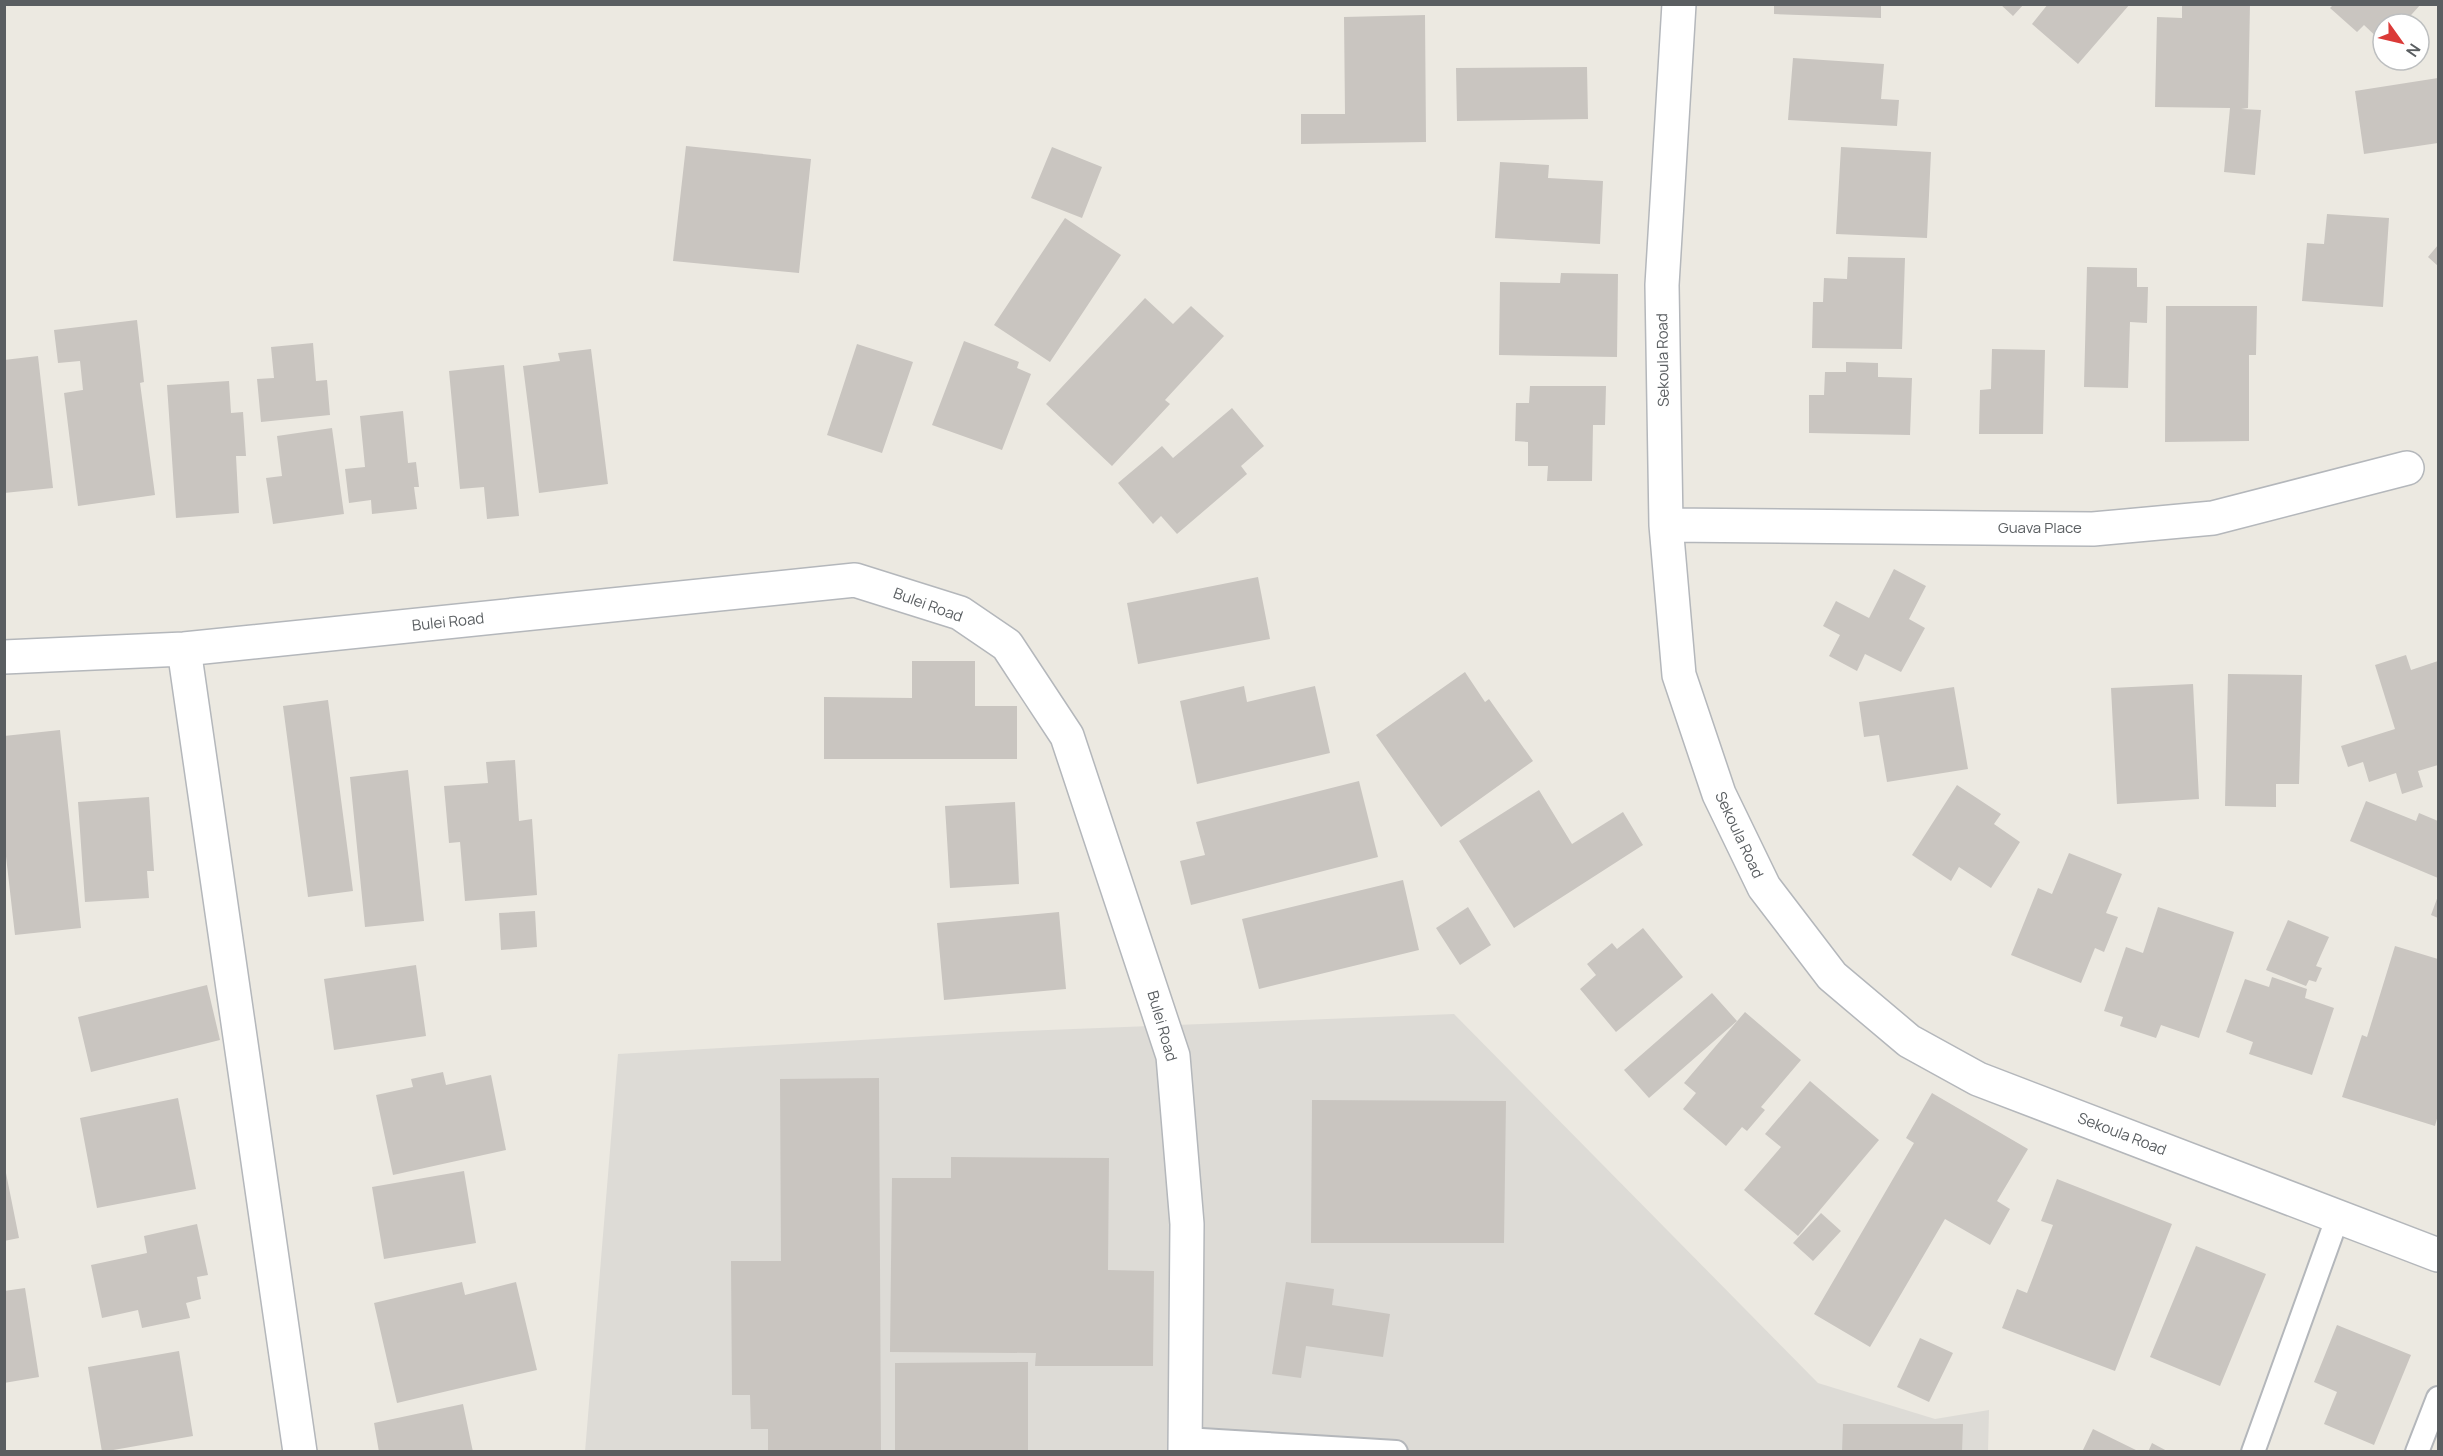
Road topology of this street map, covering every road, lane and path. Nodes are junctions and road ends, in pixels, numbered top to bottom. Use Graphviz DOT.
graph roads {
  1 [pos="1679,4"];
  2 [pos="2407,468"];
  3 [pos="1666,525"];
  4 [pos="183,649"];
  5 [pos="4,657"];
  6 [pos="2338,1216"];
  7 [pos="2439,1255"];
  8 [pos="2439,1398"];
  9 [pos="1185,1445"];
  10 [pos="300,1452"];
  11 [pos="1396,1452"];
  12 [pos="2253,1452"];
  13 [pos="2417,1452"];
  1 -- 3 [label="street, Sekoula Road"];
  2 -- 3 [label="street, Guava Place"];
  3 -- 6 [label="street, Sekoula Road"];
  4 -- 5 [label="street, Bulei Road"];
  4 -- 9 [label="street, Bulei Road"];
  4 -- 10 [label="street"];
  6 -- 7 [label="street, Sekoula Road"];
  6 -- 12 [label="lane"];
  8 -- 13 [label="lane"];
  9 -- 11 [label="lane"];
}
